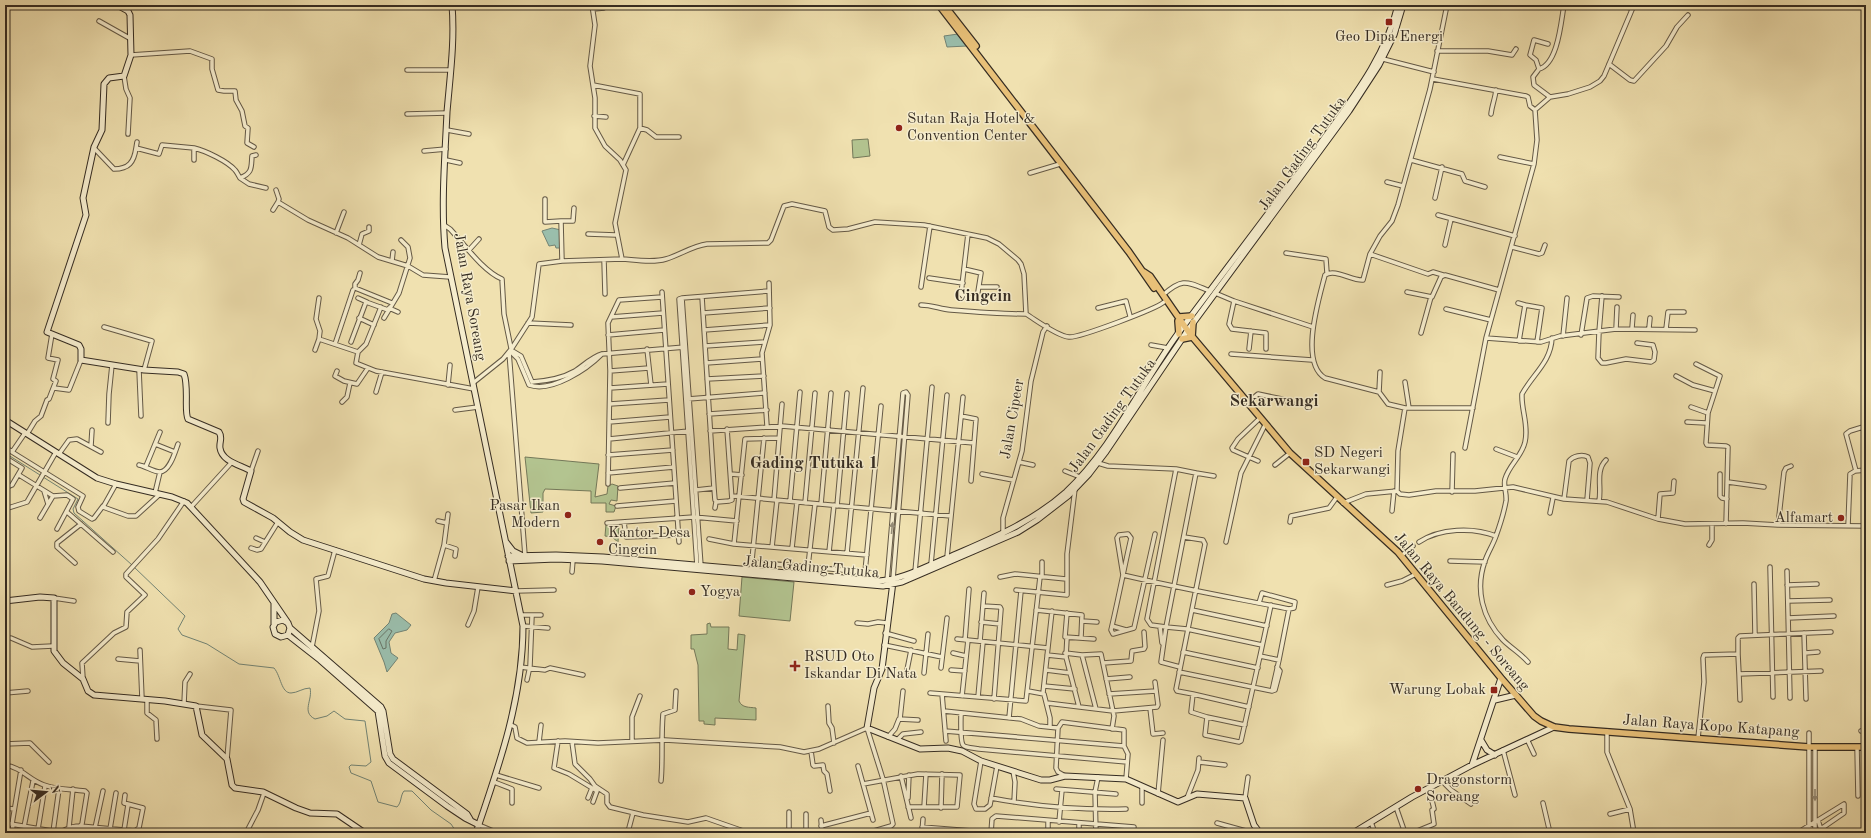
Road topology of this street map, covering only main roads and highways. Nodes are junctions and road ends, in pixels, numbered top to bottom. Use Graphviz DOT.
graph roads {
  1 [pos="939,5"];
  2 [pos="944,5"];
  3 [pos="1073,179"];
  4 [pos="1144,272"];
  5 [pos="1178,319"];
  6 [pos="1187,331"];
  7 [pos="1554,727"];
  8 [pos="1866,747"];
  1 -- 3 [label="main road, Jalan Raya Bandung - Soreang"];
  2 -- 3 [label="main road, Jalan Raya Bandung - Soreang"];
  3 -- 4 [label="main road, Jalan Raya Bandung - Soreang"];
  4 -- 5 [label="main road, Jalan Raya Bandung - Soreang"];
  4 -- 5 [label="main road, Jalan Raya Bandung - Soreang"];
  5 -- 6 [label="main road, Jalan Raya Bandung - Soreang"];
  5 -- 6 [label="main road"];
  5 -- 6 [label="main road"];
  6 -- 7 [label="main road, Jalan Raya Bandung - Soreang"];
  7 -- 8 [label="main road, Jalan Raya Kopo Katapang"];
}
